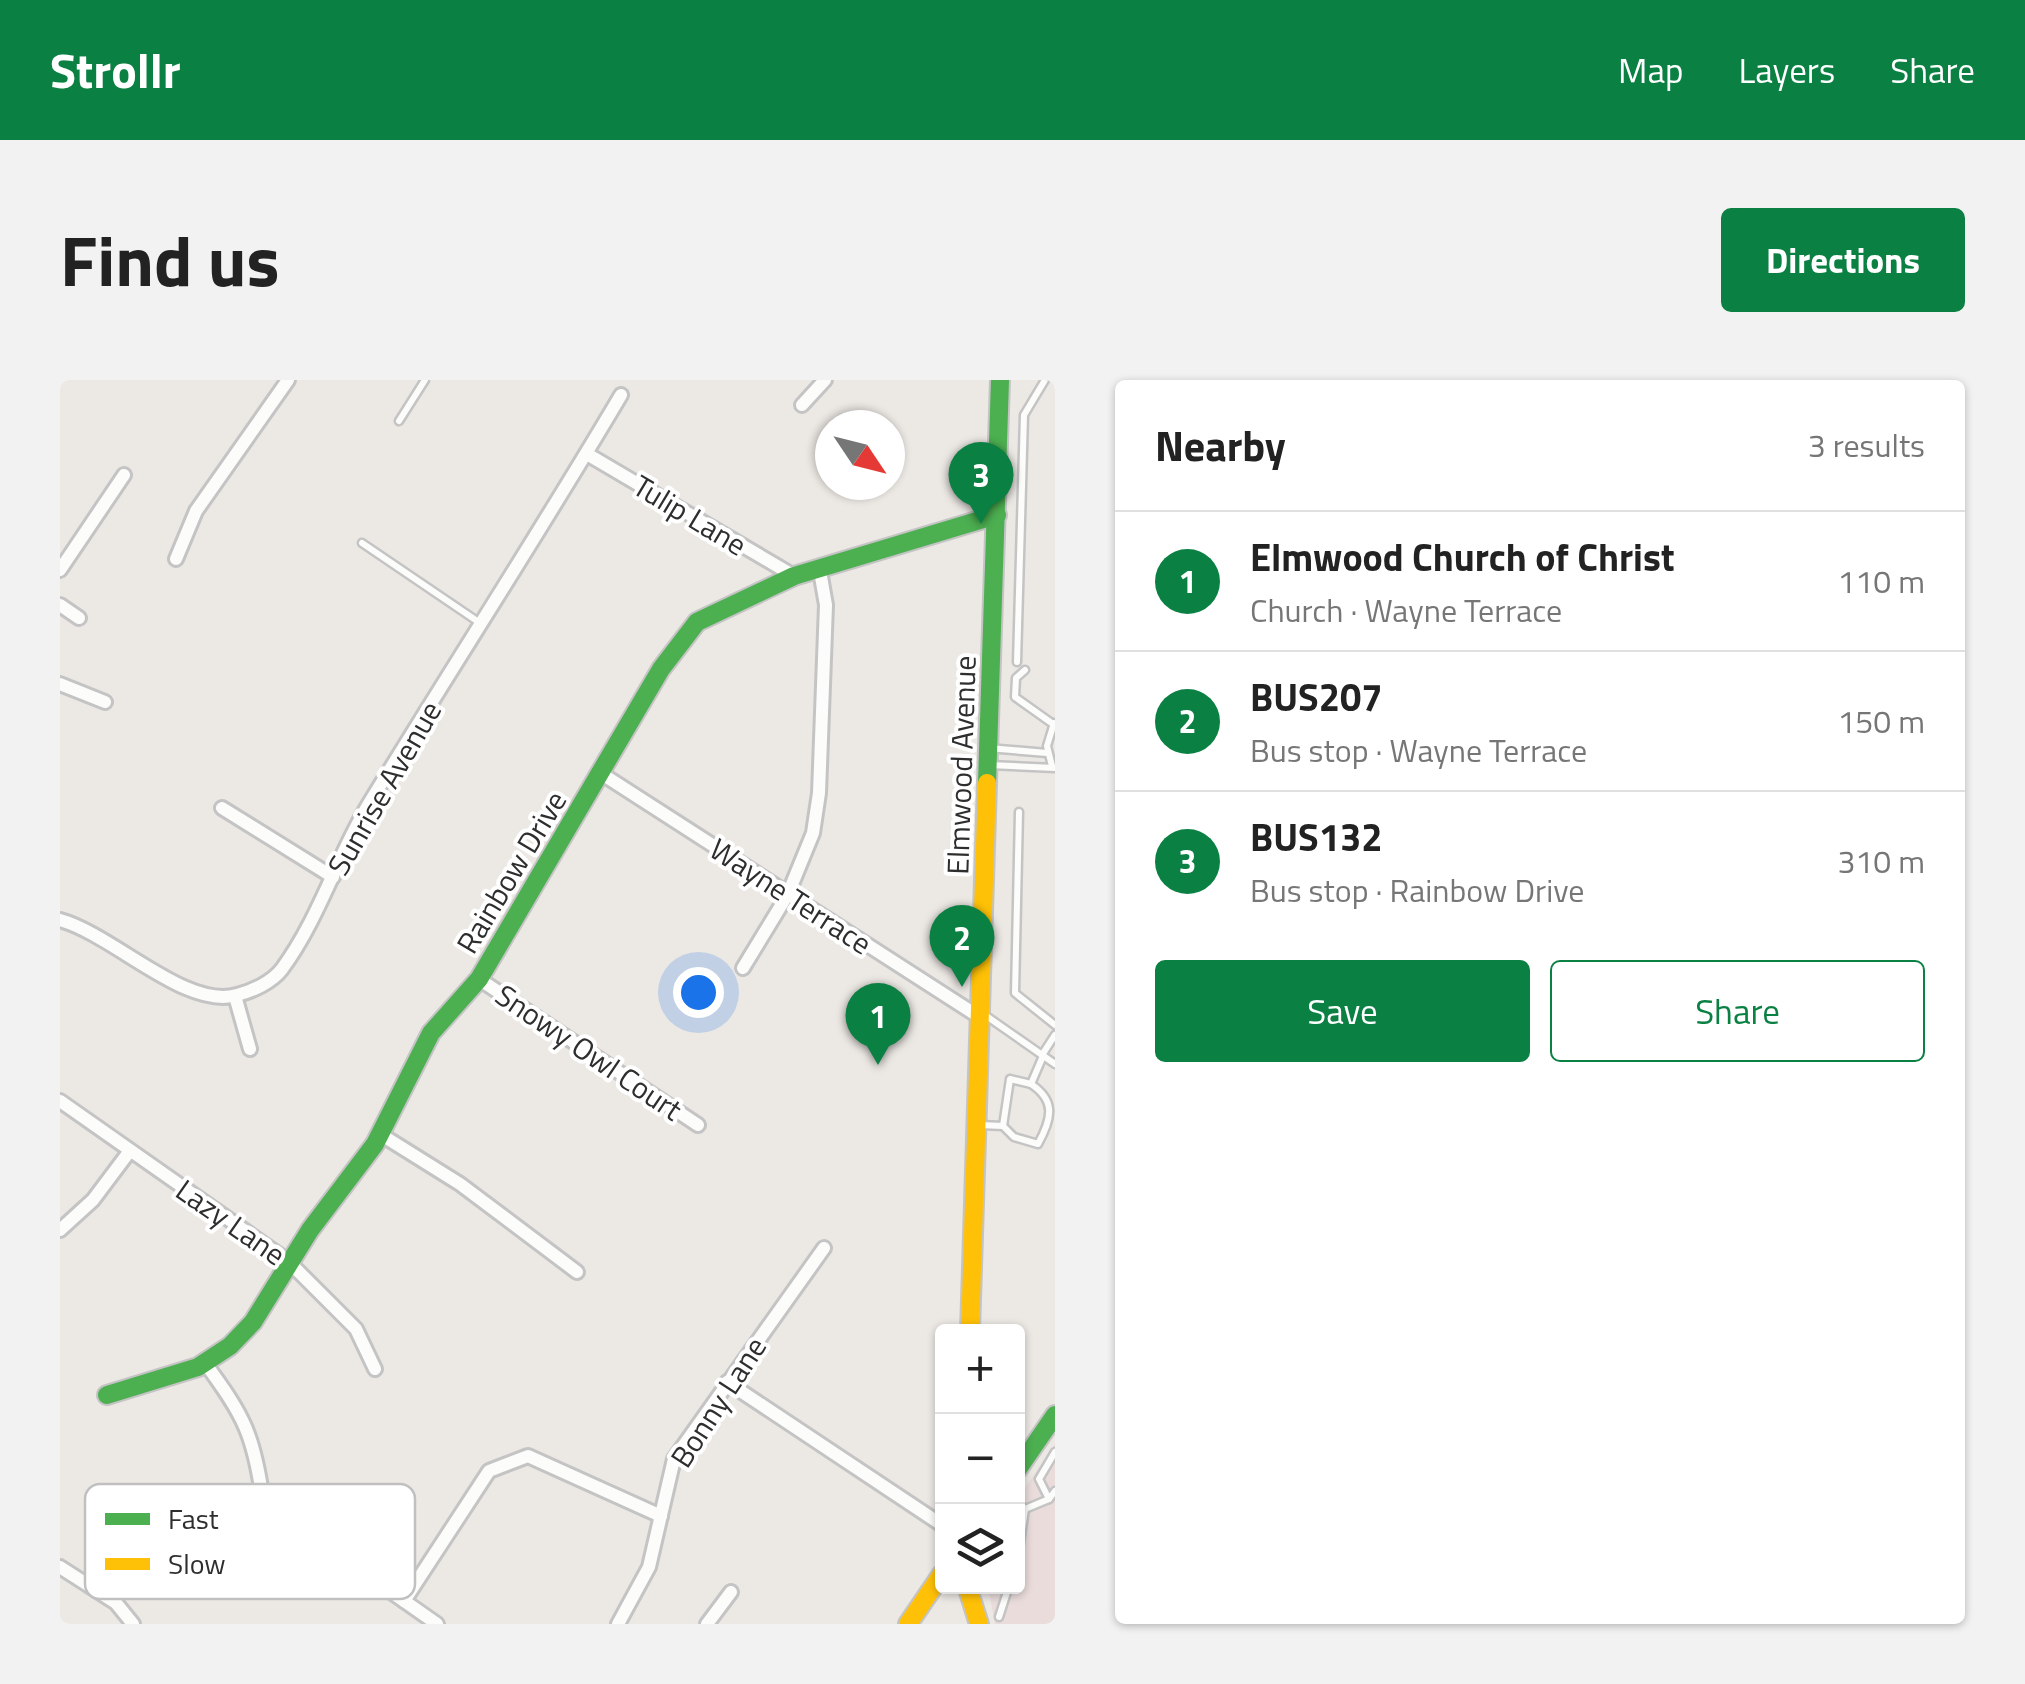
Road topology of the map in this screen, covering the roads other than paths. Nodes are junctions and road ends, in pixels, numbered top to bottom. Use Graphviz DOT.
graph roads {
  1 [pos="288,380"];
  2 [pos="425,380"];
  3 [pos="825,380"];
  4 [pos="1000,380"];
  5 [pos="1045,380"];
  6 [pos="621,395"];
  7 [pos="802,405"];
  8 [pos="399,421"];
  9 [pos="586,454"];
  10 [pos="124,475"];
  11 [pos="997,516"];
  12 [pos="362,544"];
  13 [pos="176,559"];
  14 [pos="60,570"];
  15 [pos="820,571"];
  16 [pos="794,576"];
  17 [pos="60,605"];
  18 [pos="79,618"];
  19 [pos="482,624"];
  20 [pos="1017,662"];
  21 [pos="1025,670"];
  22 [pos="60,684"];
  23 [pos="105,702"];
  24 [pos="1054,723"];
  25 [pos="1047,753"];
  26 [pos="988,757"];
  27 [pos="1054,767"];
  28 [pos="602,774"];
  29 [pos="222,808"];
  30 [pos="1019,812"];
  31 [pos="333,877"];
  32 [pos="788,894"];
  33 [pos="60,920"];
  34 [pos="742,968"];
  35 [pos="479,979"];
  36 [pos="235,996"];
  37 [pos="982,1016"];
  38 [pos="1055,1025"];
  39 [pos="1055,1035"];
  40 [pos="250,1050"];
  41 [pos="1042,1055"];
  42 [pos="1055,1064"];
  43 [pos="1032,1084"];
  44 [pos="60,1101"];
  45 [pos="698,1125"];
  46 [pos="977,1125"];
  47 [pos="1003,1126"];
  48 [pos="380,1134"];
  49 [pos="130,1152"];
  50 [pos="60,1230"];
  51 [pos="824,1248"];
  52 [pos="288,1261"];
  53 [pos="577,1272"];
  54 [pos="970,1324"];
  55 [pos="205,1363"];
  56 [pos="375,1369"];
  57 [pos="727,1382"];
  58 [pos="107,1395"];
  59 [pos="1055,1415"];
  60 [pos="1055,1452"];
  61 [pos="1025,1459"];
  62 [pos="261,1484"];
  63 [pos="1055,1491"];
  64 [pos="1050,1499"];
  65 [pos="1019,1504"];
  66 [pos="1026,1509"];
  67 [pos="1025,1515"];
  68 [pos="661,1516"];
  69 [pos="935,1520"];
  70 [pos="60,1567"];
  71 [pos="85,1583"];
  72 [pos="415,1584"];
  73 [pos="935,1584"];
  74 [pos="731,1592"];
  75 [pos="970,1594"];
  76 [pos="1007,1594"];
  77 [pos="110,1599"];
  78 [pos="401,1599"];
  79 [pos="404,1601"];
  80 [pos="1000,1618"];
  81 [pos="132,1624"];
  82 [pos="436,1624"];
  83 [pos="618,1624"];
  84 [pos="707,1624"];
  85 [pos="908,1624"];
  86 [pos="979,1624"];
  1 -- 13 [label="street"];
  2 -- 8 [label="lane"];
  3 -- 7 [label="street"];
  4 -- 11 [label="street, Elmwood Avenue"];
  5 -- 20 [label="lane"];
  6 -- 9 [label="street, Sunrise Avenue"];
  9 -- 16 [label="street, Tulip Lane"];
  9 -- 19 [label="street, Sunrise Avenue"];
  10 -- 14 [label="street"];
  11 -- 15 [label="street, Rainbow Drive"];
  11 -- 26 [label="street, Elmwood Avenue"];
  12 -- 19 [label="lane"];
  15 -- 16 [label="street, Rainbow Drive"];
  15 -- 32 [label="street"];
  16 -- 28 [label="street, Rainbow Drive"];
  17 -- 18 [label="street"];
  19 -- 31 [label="street, Sunrise Avenue"];
  21 -- 24 [label="lane"];
  22 -- 23 [label="street"];
  24 -- 25 [label="lane"];
  25 -- 26 [label="lane"];
  25 -- 27 [label="lane"];
  26 -- 27 [label="lane"];
  26 -- 37 [label="street, Elmwood Avenue"];
  28 -- 32 [label="street, Wayne Terrace"];
  28 -- 35 [label="street, Rainbow Drive"];
  29 -- 31 [label="street"];
  30 -- 38 [label="lane"];
  31 -- 36 [label="street, Sunrise Avenue"];
  32 -- 34 [label="street"];
  32 -- 37 [label="street, Wayne Terrace"];
  33 -- 36 [label="street"];
  35 -- 45 [label="street, Snowy Owl Court"];
  35 -- 48 [label="street, Rainbow Drive"];
  36 -- 40 [label="street"];
  37 -- 41 [label="lane"];
  37 -- 46 [label="street, Elmwood Avenue"];
  39 -- 41 [label="lane"];
  41 -- 42 [label="lane"];
  41 -- 43 [label="lane"];
  43 -- 47 [label="lane"];
  43 -- 47 [label="lane"];
  44 -- 49 [label="street, Lazy Lane"];
  46 -- 47 [label="lane"];
  46 -- 54 [label="street, Elmwood Avenue"];
  48 -- 52 [label="street, Rainbow Drive"];
  48 -- 53 [label="street"];
  49 -- 50 [label="street"];
  49 -- 52 [label="street, Lazy Lane"];
  51 -- 57 [label="street, Bonny Lane"];
  52 -- 55 [label="street, Rainbow Drive"];
  52 -- 56 [label="street, Lazy Lane"];
  55 -- 58 [label="street, Rainbow Drive"];
  55 -- 62 [label="street"];
  57 -- 68 [label="street, Bonny Lane"];
  57 -- 69 [label="street"];
  59 -- 61 [label="street"];
  60 -- 64 [label="lane"];
  63 -- 64 [label="lane"];
  64 -- 66 [label="lane"];
  65 -- 66 [label="lane"];
  66 -- 67 [label="lane"];
  68 -- 72 [label="street"];
  68 -- 83 [label="street, Bonny Lane"];
  70 -- 71 [label="street"];
  73 -- 85 [label="street"];
  74 -- 84 [label="street"];
  75 -- 86 [label="street"];
  76 -- 80 [label="lane"];
  77 -- 81 [label="street"];
  78 -- 79 [label="street"];
  79 -- 82 [label="street"];
}
